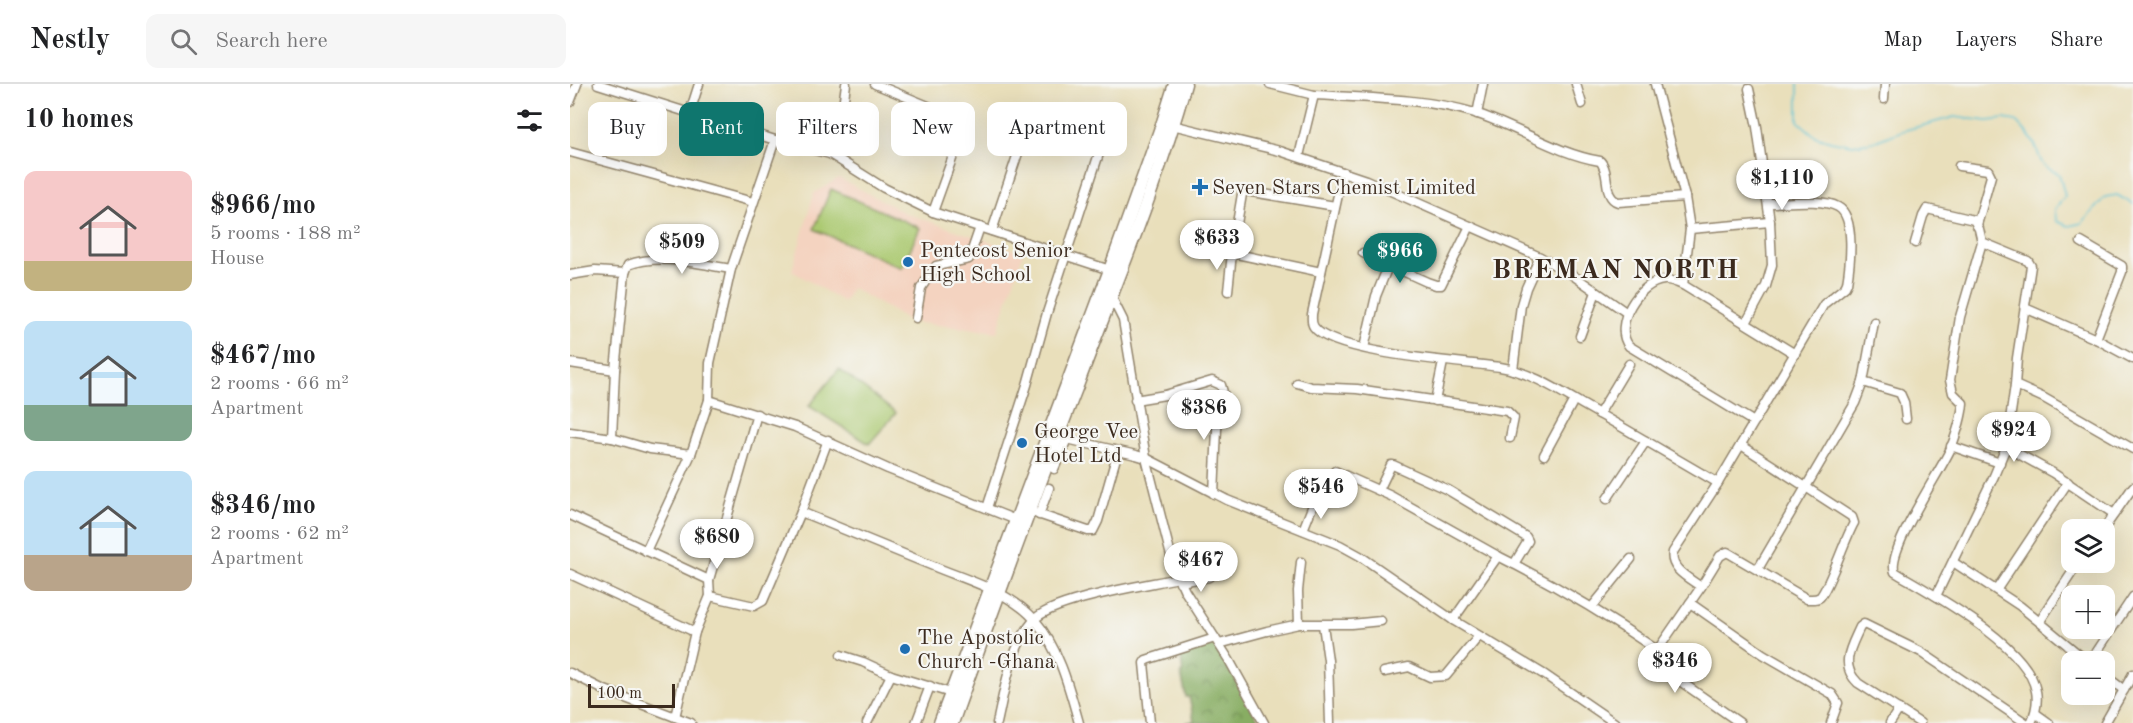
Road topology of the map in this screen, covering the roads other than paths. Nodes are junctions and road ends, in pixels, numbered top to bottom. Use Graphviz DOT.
graph roads {
  1 [pos="577,84"];
  2 [pos="598,84"];
  3 [pos="699,84"];
  4 [pos="846,84"];
  5 [pos="874,84"];
  6 [pos="1175,84"];
  7 [pos="1185,84"];
  8 [pos="1270,84"];
  9 [pos="1483,84"];
  10 [pos="1575,84"];
  11 [pos="1655,84"];
  12 [pos="1885,84"];
  13 [pos="622,88"];
  14 [pos="1749,89"];
  15 [pos="1314,95"];
  16 [pos="1884,99"];
  17 [pos="570,102"];
  18 [pos="693,102"];
  19 [pos="844,102"];
  20 [pos="1582,104"];
  21 [pos="679,108"];
  22 [pos="1477,114"];
  23 [pos="1168,124"];
  24 [pos="764,136"];
  25 [pos="775,140"];
  26 [pos="570,152"];
  27 [pos="833,156"];
  28 [pos="1017,156"];
  29 [pos="1099,156"];
  30 [pos="1299,156"];
  31 [pos="1959,166"];
  32 [pos="1343,172"];
  33 [pos="1685,197"];
  34 [pos="753,202"];
  35 [pos="1768,203"];
  36 [pos="1335,206"];
  37 [pos="933,212"];
  38 [pos="1770,222"];
  39 [pos="1977,225"];
  40 [pos="1470,226"];
  41 [pos="980,227"];
  42 [pos="1690,229"];
  43 [pos="992,231"];
  44 [pos="1982,242"];
  45 [pos="2081,242"];
  46 [pos="1915,243"];
  47 [pos="1232,253"];
  48 [pos="1363,253"];
  49 [pos="1067,256"];
  50 [pos="1540,257"];
  51 [pos="1389,264"];
  52 [pos="730,269"];
  53 [pos="1110,270"];
  54 [pos="1321,272"];
  55 [pos="625,273"];
  56 [pos="570,275"];
  57 [pos="1683,285"];
  58 [pos="1228,291"];
  59 [pos="1596,292"];
  60 [pos="1111,296"];
  61 [pos="2025,308"];
  62 [pos="1627,313"];
  63 [pos="916,318"];
  64 [pos="1874,321"];
  65 [pos="1746,323"];
  66 [pos="1580,336"];
  67 [pos="2096,339"];
  68 [pos="1364,348"];
  69 [pos="1795,354"];
  70 [pos="2133,359"];
  71 [pos="1443,362"];
  72 [pos="570,363"];
  73 [pos="1629,364"];
  74 [pos="615,370"];
  75 [pos="1513,370"];
  76 [pos="1863,382"];
  77 [pos="1297,383"];
  78 [pos="2015,385"];
  79 [pos="709,400"];
  80 [pos="1135,400"];
  81 [pos="1574,400"];
  82 [pos="1435,401"];
  83 [pos="757,414"];
  84 [pos="1599,414"];
  85 [pos="1906,418"];
  86 [pos="1754,422"];
  87 [pos="570,432"];
  88 [pos="612,438"];
  89 [pos="1510,438"];
  90 [pos="828,440"];
  91 [pos="1646,441"];
  92 [pos="1741,446"];
  93 [pos="1952,446"];
  94 [pos="2006,447"];
  95 [pos="2133,449"];
  96 [pos="1118,451"];
  97 [pos="691,454"];
  98 [pos="1544,455"];
  99 [pos="1146,458"];
  100 [pos="2000,463"];
  101 [pos="1054,469"];
  102 [pos="1335,471"];
  103 [pos="2068,482"];
  104 [pos="1718,483"];
  105 [pos="2133,487"];
  106 [pos="1049,488"];
  107 [pos="1806,488"];
  108 [pos="1379,490"];
  109 [pos="1214,494"];
  110 [pos="1607,499"];
  111 [pos="1315,500"];
  112 [pos="987,508"];
  113 [pos="801,513"];
  114 [pos="1034,513"];
  115 [pos="570,514"];
  116 [pos="2114,514"];
  117 [pos="2111,519"];
  118 [pos="1016,520"];
  119 [pos="1303,530"];
  120 [pos="646,551"];
  121 [pos="1498,556"];
  122 [pos="1631,559"];
  123 [pos="1210,560"];
  124 [pos="1301,562"];
  125 [pos="1953,562"];
  126 [pos="1514,564"];
  127 [pos="1758,569"];
  128 [pos="2072,573"];
  129 [pos="570,574"];
  130 [pos="709,580"];
  131 [pos="1179,580"];
  132 [pos="1701,587"];
  133 [pos="1997,589"];
  134 [pos="994,591"];
  135 [pos="710,596"];
  136 [pos="1936,596"];
  137 [pos="2133,597"];
  138 [pos="1690,603"];
  139 [pos="1592,607"];
  140 [pos="1034,620"];
  141 [pos="1453,620"];
  142 [pos="1381,621"];
  143 [pos="2040,621"];
  144 [pos="1299,624"];
  145 [pos="1323,625"];
  146 [pos="695,632"];
  147 [pos="1479,636"];
  148 [pos="1217,641"];
  149 [pos="1658,650"];
  150 [pos="2076,651"];
  151 [pos="2096,651"];
  152 [pos="841,655"];
  153 [pos="1384,672"];
  154 [pos="570,673"];
  155 [pos="2133,674"];
  156 [pos="891,675"];
  157 [pos="2115,683"];
  158 [pos="930,686"];
  159 [pos="2124,690"];
  160 [pos="951,693"];
  161 [pos="1899,709"];
  162 [pos="2035,713"];
  163 [pos="675,717"];
  164 [pos="871,722"];
  165 [pos="691,723"];
  166 [pos="916,723"];
  167 [pos="940,723"];
  168 [pos="951,723"];
  169 [pos="997,723"];
  170 [pos="1078,723"];
  171 [pos="1150,723"];
  172 [pos="1264,723"];
  173 [pos="1330,723"];
  174 [pos="1615,723"];
  175 [pos="1740,723"];
  176 [pos="1831,723"];
  177 [pos="1890,723"];
  178 [pos="1920,723"];
  179 [pos="2026,723"];
  180 [pos="2031,723"];
  181 [pos="2049,723"];
  182 [pos="2104,723"];
  1 -- 17 [label="street"];
  2 -- 13 [label="street"];
  3 -- 18 [label="street"];
  4 -- 19 [label="street"];
  5 -- 37 [label="street"];
  6 -- 23 [label="highway"];
  7 -- 23 [label="highway"];
  8 -- 15 [label="street"];
  9 -- 22 [label="street"];
  10 -- 20 [label="street"];
  11 -- 33 [label="street"];
  12 -- 16 [label="street"];
  13 -- 21 [label="street"];
  14 -- 35 [label="street"];
  15 -- 22 [label="street"];
  15 -- 30 [label="street"];
  22 -- 33 [label="street"];
  23 -- 30 [label="street"];
  23 -- 53 [label="highway"];
  23 -- 60 [label="highway"];
  24 -- 25 [label="street"];
  25 -- 34 [label="street"];
  26 -- 34 [label="street"];
  27 -- 37 [label="street"];
  28 -- 43 [label="street"];
  29 -- 49 [label="street"];
  30 -- 32 [label="street"];
  31 -- 39 [label="street"];
  32 -- 36 [label="street"];
  32 -- 40 [label="street"];
  33 -- 42 [label="street"];
  34 -- 52 [label="street"];
  35 -- 38 [label="street"];
  35 -- 69 [label="street"];
  36 -- 47 [label="street"];
  36 -- 54 [label="street"];
  37 -- 41 [label="street"];
  38 -- 42 [label="street"];
  38 -- 65 [label="street"];
  39 -- 44 [label="street"];
  39 -- 46 [label="street"];
  40 -- 50 [label="street"];
  40 -- 51 [label="street"];
  41 -- 43 [label="street"];
  41 -- 63 [label="street"];
  42 -- 57 [label="street"];
  43 -- 49 [label="street"];
  44 -- 61 [label="street"];
  44 -- 93 [label="street"];
  45 -- 67 [label="street"];
  47 -- 54 [label="street"];
  47 -- 58 [label="street"];
  48 -- 51 [label="street"];
  49 -- 53 [label="street"];
  49 -- 112 [label="street"];
  50 -- 59 [label="street"];
  50 -- 75 [label="street"];
  51 -- 68 [label="street"];
  52 -- 55 [label="street"];
  52 -- 79 [label="street"];
  53 -- 118 [label="highway"];
  54 -- 68 [label="street"];
  55 -- 56 [label="street"];
  55 -- 74 [label="street"];
  57 -- 62 [label="street"];
  57 -- 65 [label="street"];
  59 -- 62 [label="street"];
  59 -- 66 [label="street"];
  60 -- 80 [label="street"];
  60 -- 114 [label="highway"];
  61 -- 67 [label="street"];
  61 -- 78 [label="street"];
  62 -- 86 [label="street"];
  64 -- 76 [label="street"];
  65 -- 69 [label="street"];
  67 -- 70 [label="street"];
  68 -- 71 [label="street"];
  69 -- 86 [label="street"];
  71 -- 75 [label="street"];
  71 -- 82 [label="street"];
  72 -- 74 [label="street"];
  73 -- 84 [label="street"];
  74 -- 88 [label="street"];
  75 -- 81 [label="street"];
  76 -- 85 [label="street"];
  76 -- 107 [label="street"];
  77 -- 82 [label="street"];
  78 -- 94 [label="street"];
  78 -- 95 [label="street"];
  79 -- 83 [label="street"];
  79 -- 97 [label="street"];
  80 -- 99 [label="street"];
  80 -- 109 [label="street"];
  81 -- 84 [label="street"];
  81 -- 98 [label="street"];
  82 -- 89 [label="street"];
  83 -- 90 [label="street"];
  83 -- 130 [label="street"];
  84 -- 91 [label="street"];
  86 -- 92 [label="street"];
  87 -- 88 [label="street"];
  88 -- 97 [label="street"];
  90 -- 112 [label="street"];
  90 -- 113 [label="street"];
  91 -- 104 [label="street"];
  91 -- 110 [label="street"];
  92 -- 104 [label="street"];
  92 -- 107 [label="street"];
  93 -- 100 [label="street"];
  93 -- 136 [label="street"];
  94 -- 100 [label="street"];
  94 -- 103 [label="street"];
  96 -- 99 [label="street"];
  96 -- 101 [label="street"];
  96 -- 114 [label="street"];
  97 -- 120 [label="street"];
  99 -- 109 [label="street"];
  99 -- 131 [label="street"];
  100 -- 125 [label="street"];
  102 -- 108 [label="street"];
  103 -- 116 [label="street"];
  103 -- 133 [label="street"];
  104 -- 132 [label="street"];
  105 -- 116 [label="street"];
  106 -- 114 [label="street"];
  107 -- 127 [label="street"];
  107 -- 127 [label="street"];
  108 -- 121 [label="street"];
  108 -- 126 [label="street"];
  109 -- 119 [label="street"];
  111 -- 119 [label="street"];
  112 -- 118 [label="street"];
  113 -- 134 [label="street"];
  113 -- 135 [label="street"];
  114 -- 134 [label="highway"];
  115 -- 120 [label="street"];
  116 -- 117 [label="street"];
  118 -- 134 [label="highway"];
  119 -- 141 [label="street"];
  120 -- 130 [label="street"];
  121 -- 126 [label="street"];
  121 -- 141 [label="street"];
  122 -- 139 [label="street"];
  123 -- 131 [label="street"];
  124 -- 144 [label="street"];
  125 -- 133 [label="street"];
  125 -- 136 [label="street"];
  126 -- 139 [label="street"];
  127 -- 132 [label="street"];
  128 -- 143 [label="street"];
  129 -- 146 [label="street"];
  130 -- 135 [label="street"];
  131 -- 140 [label="street"];
  131 -- 148 [label="street"];
  132 -- 138 [label="street"];
  133 -- 143 [label="street"];
  134 -- 140 [label="street"];
  134 -- 160 [label="highway"];
  134 -- 168 [label="highway"];
  135 -- 146 [label="street"];
  136 -- 162 [label="street"];
  137 -- 151 [label="street"];
  138 -- 149 [label="street"];
  138 -- 176 [label="street"];
  139 -- 149 [label="street"];
  140 -- 169 [label="street"];
  140 -- 170 [label="street"];
  141 -- 147 [label="street"];
  142 -- 145 [label="street"];
  143 -- 150 [label="street"];
  144 -- 145 [label="street"];
  144 -- 148 [label="street"];
  145 -- 173 [label="street"];
  146 -- 163 [label="street"];
  147 -- 153 [label="street"];
  147 -- 174 [label="street"];
  148 -- 171 [label="street"];
  148 -- 172 [label="street"];
  149 -- 175 [label="street"];
  152 -- 156 [label="street"];
  154 -- 163 [label="street"];
  155 -- 159 [label="street"];
  156 -- 158 [label="street"];
  156 -- 164 [label="street"];
  157 -- 159 [label="street"];
  158 -- 160 [label="street"];
  158 -- 166 [label="street"];
  159 -- 182 [label="street"];
  160 -- 167 [label="highway"];
  161 -- 177 [label="street"];
  161 -- 178 [label="street"];
  161 -- 179 [label="street"];
  162 -- 180 [label="street"];
  162 -- 181 [label="street"];
  163 -- 165 [label="street"];
}
